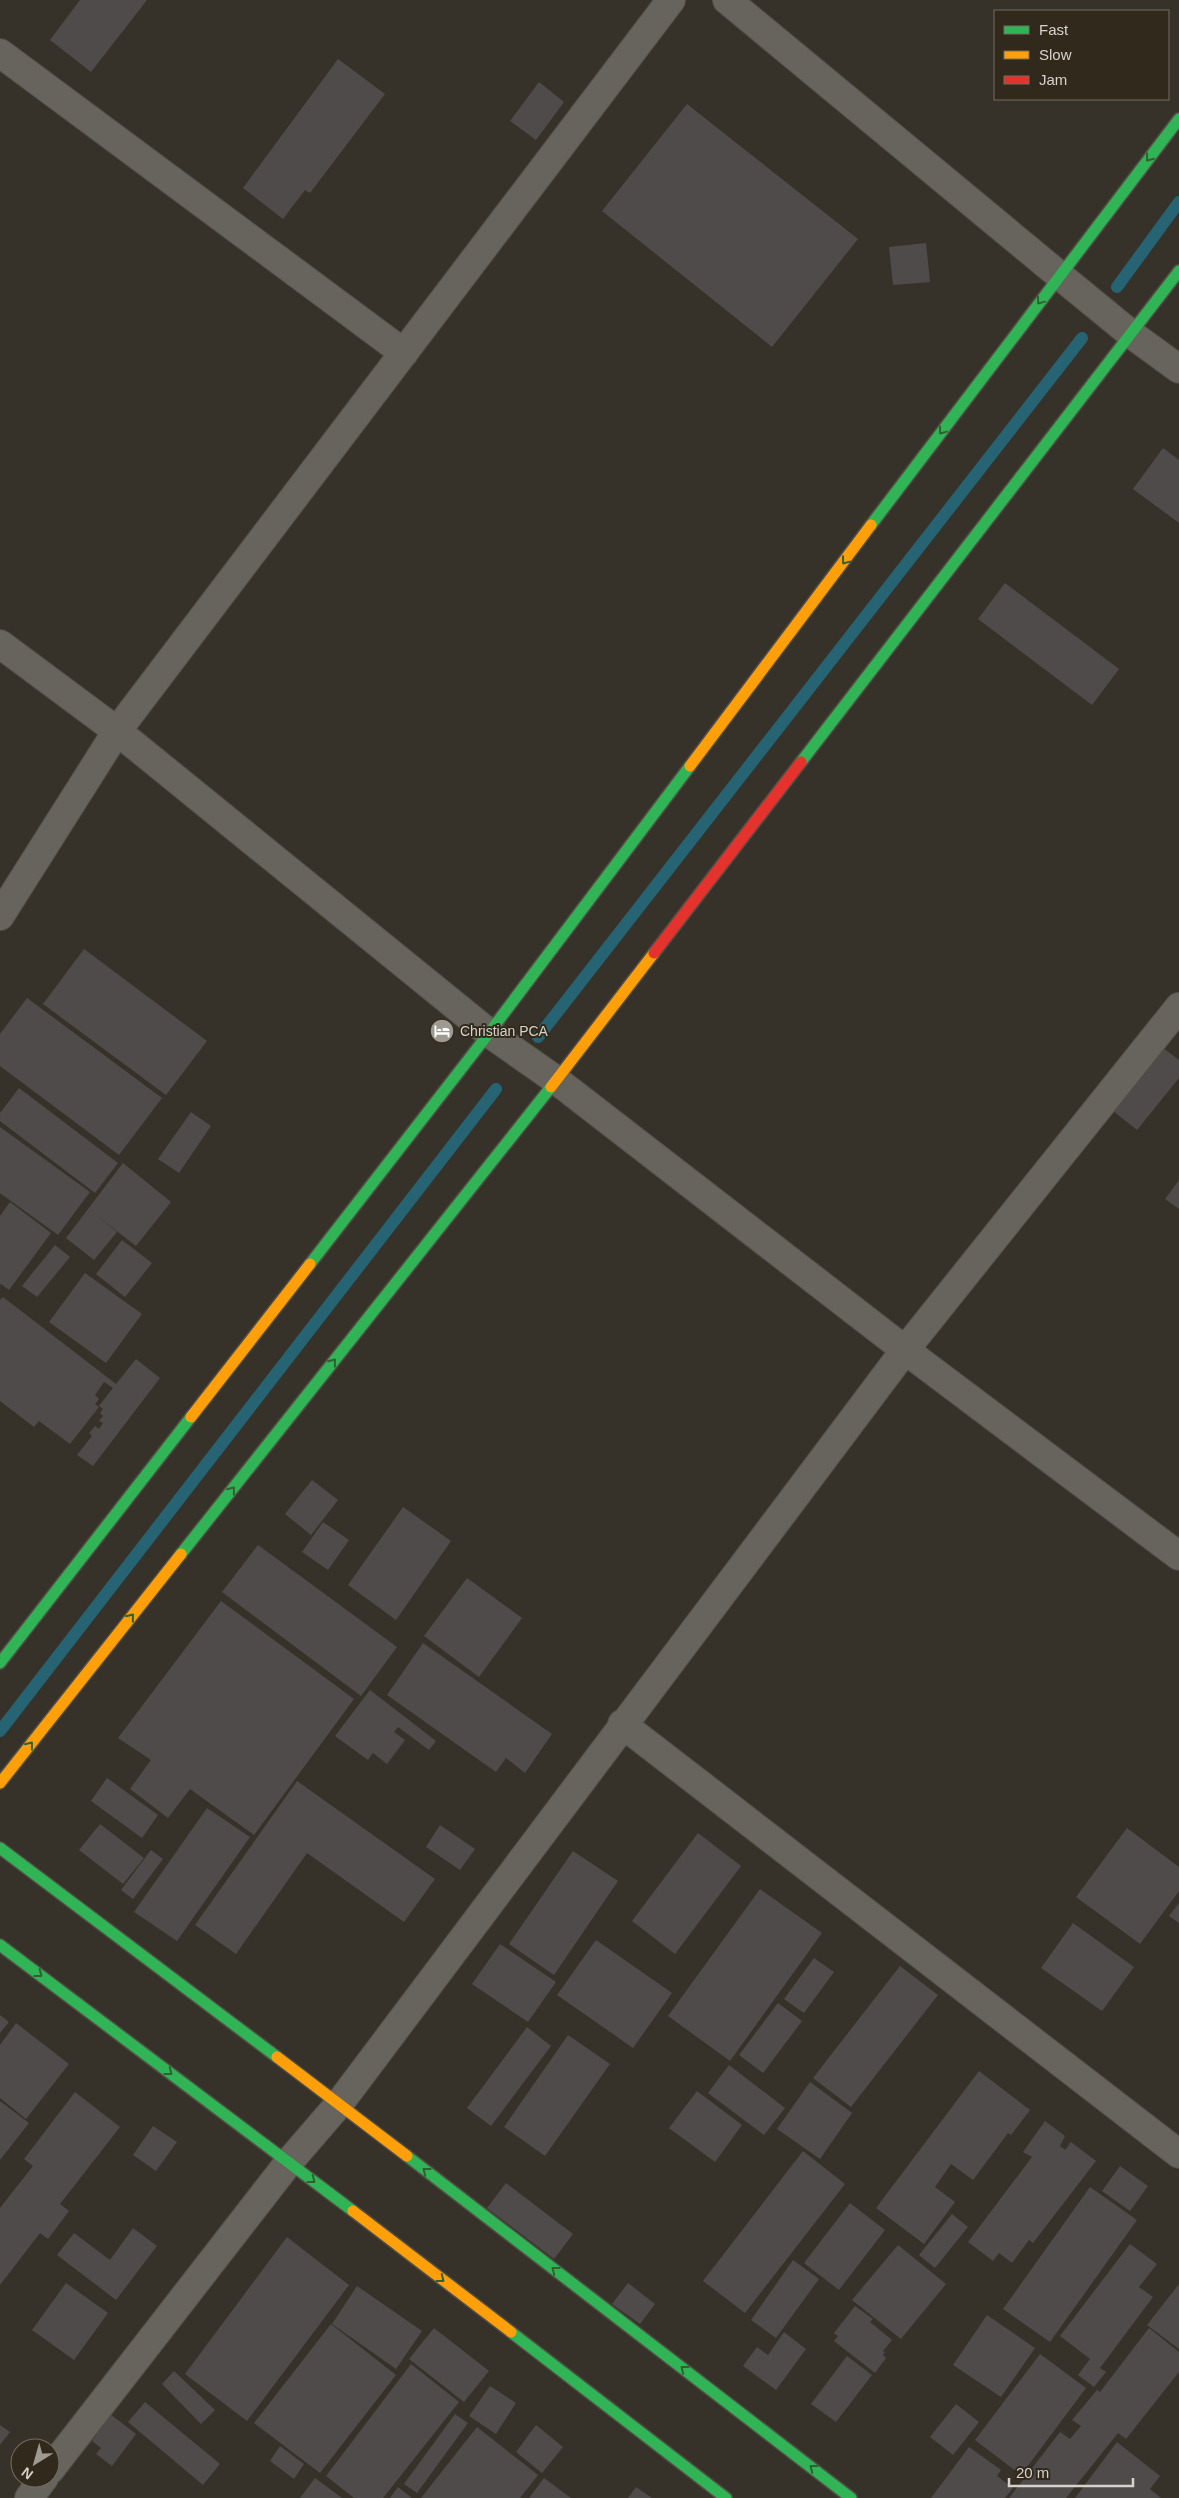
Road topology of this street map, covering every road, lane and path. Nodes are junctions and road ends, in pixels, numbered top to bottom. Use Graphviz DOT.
graph roads {
  1 [pos="671,0"];
  2 [pos="726,0"];
  3 [pos="0,53"];
  4 [pos="1179,119"];
  5 [pos="1179,271"];
  6 [pos="1059,275"];
  7 [pos="1132,334"];
  8 [pos="404,353"];
  9 [pos="1179,369"];
  10 [pos="0,644"];
  11 [pos="117,731"];
  12 [pos="0,916"];
  13 [pos="1179,1006"];
  14 [pos="489,1033"];
  15 [pos="556,1080"];
  16 [pos="905,1350"];
  17 [pos="1179,1556"];
  18 [pos="0,1663"];
  19 [pos="622,1724"];
  20 [pos="0,1783"];
  21 [pos="0,1848"];
  22 [pos="0,1945"];
  23 [pos="339,2104"];
  24 [pos="1179,2154"];
  25 [pos="289,2162"];
  26 [pos="60,2457"];
  27 [pos="36,2488"];
  28 [pos="28,2498"];
  29 [pos="726,2498"];
  30 [pos="851,2498"];
  1 -- 8 [label="street"];
  2 -- 6 [label="street"];
  3 -- 8 [label="street"];
  4 -- 6 [label="street, one-way"];
  5 -- 7 [label="street"];
  6 -- 7 [label="street"];
  6 -- 14 [label="street, one-way"];
  7 -- 9 [label="street"];
  7 -- 15 [label="street"];
  8 -- 11 [label="street"];
  10 -- 11 [label="street"];
  11 -- 12 [label="street"];
  11 -- 14 [label="street"];
  13 -- 16 [label="street"];
  14 -- 15 [label="street"];
  14 -- 18 [label="street"];
  15 -- 16 [label="street"];
  20 -- 15 [label="street, one-way"];
  16 -- 17 [label="street"];
  16 -- 19 [label="street"];
  19 -- 23 [label="street"];
  19 -- 24 [label="street"];
  21 -- 23 [label="street"];
  22 -- 25 [label="street, one-way"];
  23 -- 25 [label="street"];
  30 -- 23 [label="street, one-way"];
  25 -- 26 [label="street"];
  25 -- 29 [label="street, one-way"];
  27 -- 28 [label="street"];
}
